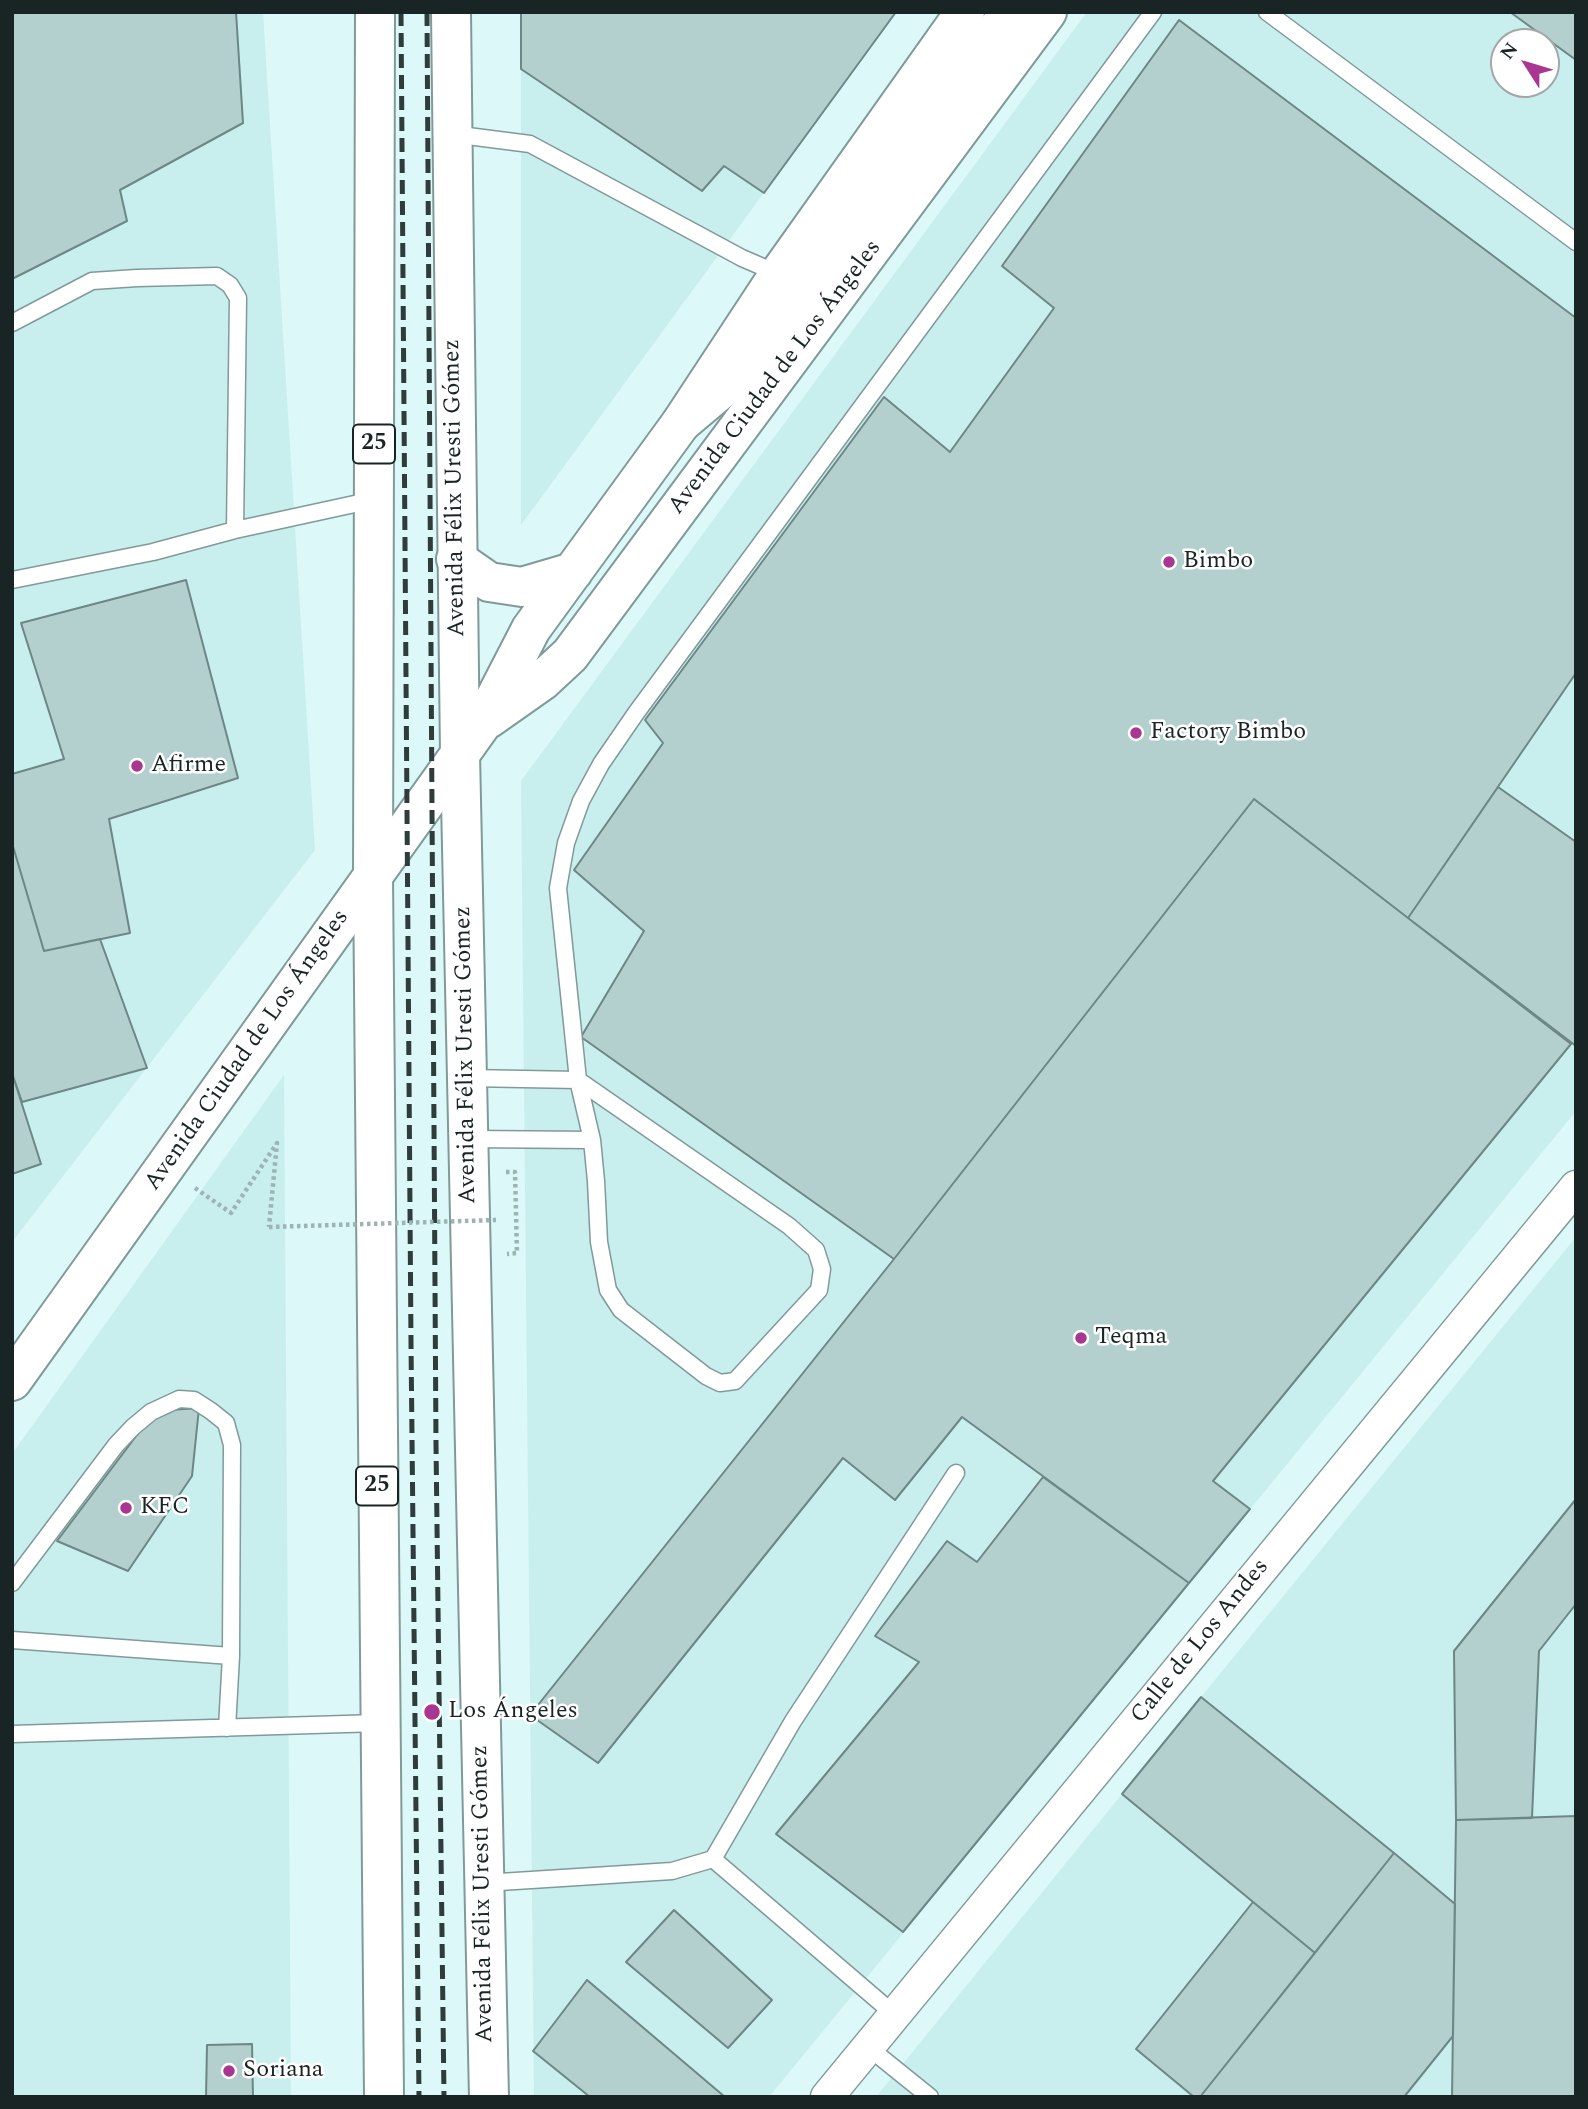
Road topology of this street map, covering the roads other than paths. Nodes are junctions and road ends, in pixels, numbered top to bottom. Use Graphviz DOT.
graph roads {
  1 [pos="375,12"];
  2 [pos="451,12"];
  3 [pos="965,12"];
  4 [pos="1010,12"];
  5 [pos="1047,12"];
  6 [pos="1153,12"];
  7 [pos="1267,12"];
  8 [pos="452,134"];
  9 [pos="1576,242"];
  10 [pos="779,274"];
  11 [pos="12,323"];
  12 [pos="681,423"];
  13 [pos="373,500"];
  14 [pos="235,530"];
  15 [pos="456,559"];
  16 [pos="573,572"];
  17 [pos="12,580"];
  18 [pos="483,722"];
  19 [pos="460,754"];
  20 [pos="373,876"];
  21 [pos="467,1078"];
  22 [pos="578,1080"];
  23 [pos="468,1139"];
  24 [pos="592,1140"];
  25 [pos="1576,1187"];
  26 [pos="12,1381"];
  27 [pos="956,1473"];
  28 [pos="12,1583"];
  29 [pos="12,1640"];
  30 [pos="231,1656"];
  31 [pos="379,1723"];
  32 [pos="227,1728"];
  33 [pos="12,1734"];
  34 [pos="713,1859"];
  35 [pos="484,1883"];
  36 [pos="895,2015"];
  37 [pos="868,2047"];
  38 [pos="384,2097"];
  39 [pos="489,2097"];
  40 [pos="827,2097"];
  41 [pos="930,2097"];
  1 -- 13 [label="main road, 25"];
  2 -- 8 [label="main road, Avenida Félix Uresti Gómez"];
  3 -- 10 [label="main road, Avenida Ciudad de Los Ángeles"];
  4 -- 12 [label="main road"];
  5 -- 18 [label="main road, Avenida Ciudad de Los Ángeles"];
  6 -- 22 [label="lane"];
  7 -- 9 [label="lane"];
  8 -- 10 [label="lane"];
  8 -- 15 [label="main road, Avenida Félix Uresti Gómez"];
  10 -- 12 [label="main road, Avenida Ciudad de Los Ángeles"];
  11 -- 14 [label="lane"];
  12 -- 16 [label="main road, Avenida Ciudad de Los Ángeles"];
  13 -- 14 [label="lane"];
  13 -- 20 [label="main road, 25"];
  14 -- 17 [label="lane"];
  15 -- 16 [label="main road"];
  15 -- 19 [label="main road, Avenida Félix Uresti Gómez"];
  16 -- 18 [label="main road, Avenida Ciudad de Los Ángeles"];
  18 -- 19 [label="main road, Avenida Ciudad de Los Ángeles"];
  19 -- 20 [label="main road, Avenida Ciudad de Los Ángeles"];
  19 -- 21 [label="main road, Avenida Félix Uresti Gómez"];
  20 -- 26 [label="main road, Avenida Ciudad de Los Ángeles"];
  20 -- 31 [label="main road, 25"];
  21 -- 22 [label="lane"];
  21 -- 23 [label="main road, Avenida Félix Uresti Gómez"];
  22 -- 24 [label="lane"];
  22 -- 24 [label="lane"];
  23 -- 24 [label="lane"];
  23 -- 35 [label="main road, Avenida Félix Uresti Gómez"];
  25 -- 36 [label="street, Calle de Los Andes"];
  27 -- 34 [label="lane"];
  28 -- 30 [label="lane"];
  29 -- 30 [label="lane"];
  30 -- 32 [label="lane"];
  31 -- 32 [label="lane"];
  31 -- 38 [label="main road, 25"];
  32 -- 33 [label="lane"];
  34 -- 35 [label="lane"];
  34 -- 36 [label="lane"];
  35 -- 39 [label="main road, Avenida Félix Uresti Gómez"];
  36 -- 37 [label="street, Calle de Los Andes"];
  37 -- 40 [label="street, Calle de Los Andes"];
  37 -- 41 [label="lane"];
}
